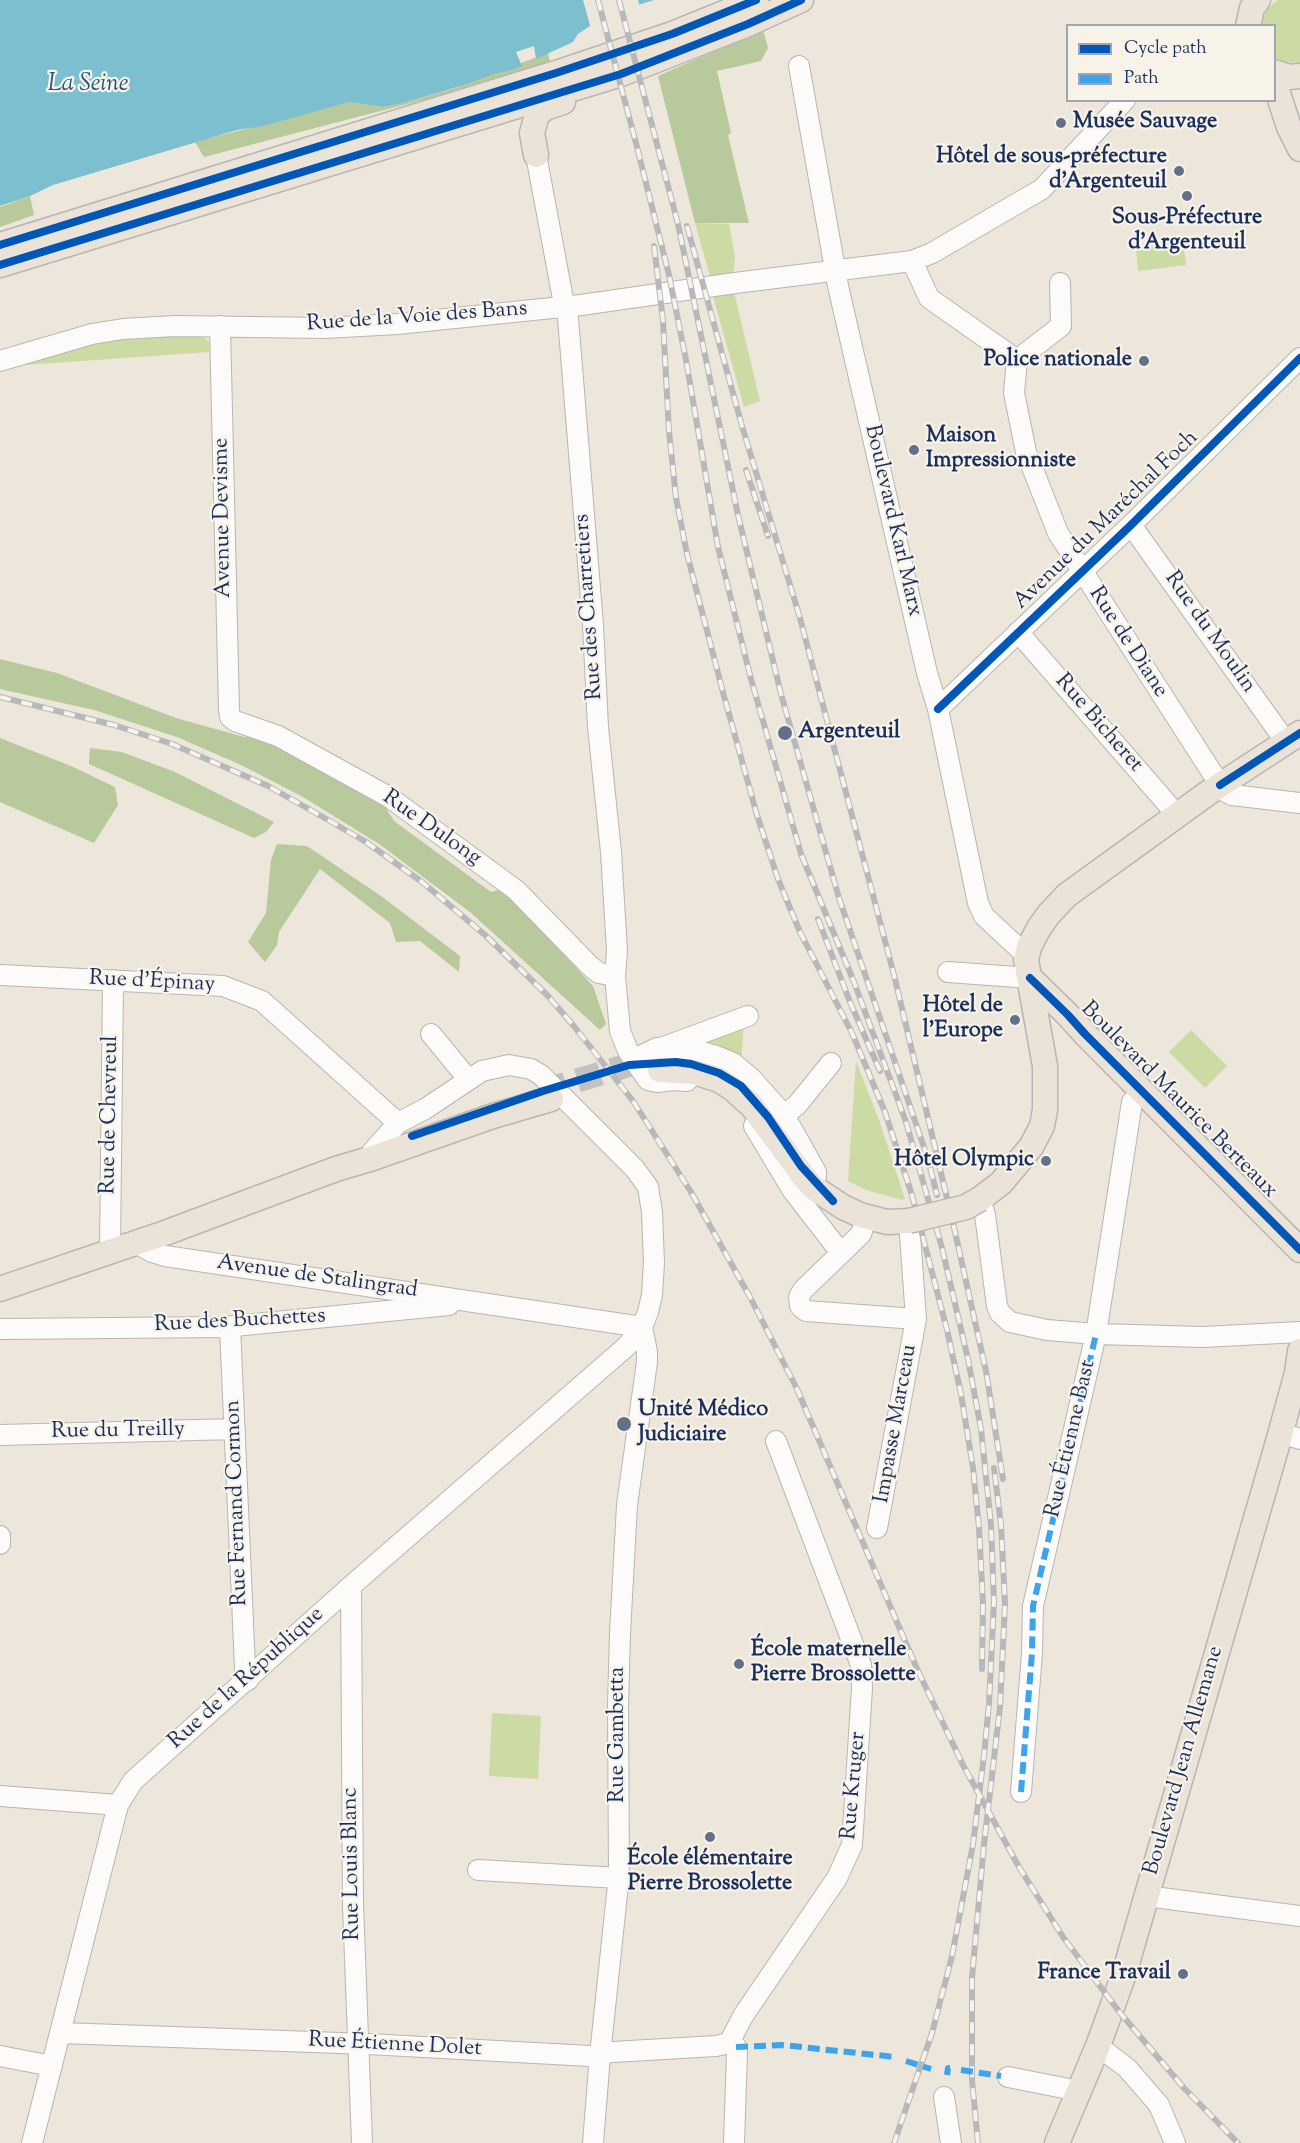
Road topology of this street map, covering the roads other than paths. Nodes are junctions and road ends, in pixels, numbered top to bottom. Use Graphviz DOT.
graph roads {
  1 [pos="756,0"];
  2 [pos="801,0"];
  3 [pos="799,66"];
  4 [pos="1276,72"];
  5 [pos="621,74"];
  6 [pos="1300,76"];
  7 [pos="1276,84"];
  8 [pos="1123,102"];
  9 [pos="473,118"];
  10 [pos="534,144"];
  11 [pos="1300,149"];
  12 [pos="0,245"];
  13 [pos="912,261"];
  14 [pos="0,265"];
  15 [pos="835,270"];
  16 [pos="1060,283"];
  17 [pos="565,307"];
  18 [pos="220,326"];
  19 [pos="1300,358"];
  20 [pos="1017,360"];
  21 [pos="0,361"];
  22 [pos="1131,525"];
  23 [pos="1081,572"];
  24 [pos="1018,632"];
  25 [pos="938,709"];
  26 [pos="229,710"];
  27 [pos="1293,738"];
  28 [pos="1220,785"];
  29 [pos="1300,803"];
  30 [pos="1177,815"];
  31 [pos="1028,967"];
  32 [pos="948,972"];
  33 [pos="0,975"];
  34 [pos="615,976"];
  35 [pos="113,980"];
  36 [pos="1068,1015"];
  37 [pos="748,1016"];
  38 [pos="1039,1023"];
  39 [pos="431,1034"];
  40 [pos="634,1059"];
  41 [pos="660,1060"];
  42 [pos="831,1063"];
  43 [pos="468,1079"];
  44 [pos="1143,1092"];
  45 [pos="784,1115"];
  46 [pos="398,1123"];
  47 [pos="372,1152"];
  48 [pos="336,1169"];
  49 [pos="813,1180"];
  50 [pos="980,1199"];
  51 [pos="833,1201"];
  52 [pos="867,1217"];
  53 [pos="909,1221"];
  54 [pos="136,1243"];
  55 [pos="1300,1250"];
  56 [pos="110,1251"];
  57 [pos="841,1253"];
  58 [pos="0,1289"];
  59 [pos="478,1302"];
  60 [pos="916,1319"];
  61 [pos="230,1327"];
  62 [pos="642,1327"];
  63 [pos="0,1329"];
  64 [pos="1300,1332"];
  65 [pos="1096,1334"];
  66 [pos="1299,1364"];
  67 [pos="235,1429"];
  68 [pos="0,1435"];
  69 [pos="1290,1436"];
  70 [pos="776,1442"];
  71 [pos="878,1528"];
  72 [pos="0,1536"];
  73 [pos="0,1544"];
  74 [pos="351,1586"];
  75 [pos="248,1680"];
  76 [pos="1021,1792"];
  77 [pos="0,1796"];
  78 [pos="118,1805"];
  79 [pos="478,1870"];
  80 [pos="619,1878"];
  81 [pos="1146,1896"];
  82 [pos="1300,1916"];
  83 [pos="61,2033"];
  84 [pos="358,2043"];
  85 [pos="729,2043"];
  86 [pos="1098,2046"];
  87 [pos="600,2055"];
  88 [pos="0,2056"];
  89 [pos="52,2066"];
  90 [pos="1008,2077"];
  91 [pos="1080,2093"];
  92 [pos="944,2097"];
  93 [pos="32,2143"];
  94 [pos="362,2143"];
  95 [pos="592,2143"];
  96 [pos="734,2143"];
  97 [pos="951,2143"];
  98 [pos="1057,2143"];
  99 [pos="1175,2143"];
  1 -- 12 [label="main road"];
  2 -- 5 [label="main road"];
  3 -- 15 [label="street, Boulevard Karl Marx"];
  4 -- 6 [label="main road"];
  5 -- 9 [label="main road"];
  5 -- 10 [label="main road"];
  7 -- 11 [label="main road"];
  8 -- 13 [label="street, Rue de la Voie des Bans"];
  9 -- 10 [label="main road"];
  9 -- 14 [label="main road"];
  10 -- 17 [label="street, Rue des Charretiers"];
  13 -- 15 [label="street, Rue de la Voie des Bans"];
  13 -- 20 [label="street"];
  15 -- 17 [label="street, Rue de la Voie des Bans"];
  15 -- 25 [label="street, Boulevard Karl Marx"];
  16 -- 20 [label="street"];
  17 -- 18 [label="street, Rue de la Voie des Bans"];
  17 -- 34 [label="street, Rue des Charretiers"];
  18 -- 21 [label="street, Rue de la Voie des Bans"];
  18 -- 26 [label="street, Avenue Devisme"];
  19 -- 22 [label="street, Avenue du Maréchal Foch"];
  20 -- 23 [label="street, Rue de Diane"];
  22 -- 23 [label="street, Avenue du Maréchal Foch"];
  22 -- 27 [label="street, Rue du Moulin"];
  23 -- 24 [label="street, Avenue du Maréchal Foch"];
  23 -- 28 [label="street, Rue de Diane"];
  24 -- 25 [label="street, Avenue du Maréchal Foch"];
  24 -- 30 [label="street, Rue Bicheret"];
  25 -- 31 [label="street, Boulevard Karl Marx"];
  26 -- 34 [label="street, Rue Dulong"];
  27 -- 28 [label="main road"];
  28 -- 29 [label="street"];
  28 -- 30 [label="main road"];
  30 -- 31 [label="main road"];
  31 -- 32 [label="street"];
  31 -- 36 [label="main road, Boulevard Maurice Berteaux"];
  31 -- 38 [label="main road"];
  33 -- 35 [label="street, Rue d'Épinay"];
  34 -- 40 [label="street, Rue des Charretiers"];
  35 -- 46 [label="street, Rue d'Épinay"];
  35 -- 56 [label="street, Rue de Chevreul"];
  36 -- 38 [label="main road"];
  36 -- 44 [label="main road, Boulevard Maurice Berteaux"];
  37 -- 41 [label="street"];
  38 -- 50 [label="main road"];
  39 -- 43 [label="street"];
  40 -- 41 [label="street"];
  40 -- 57 [label="street, Rue des Charretiers"];
  41 -- 45 [label="street"];
  41 -- 49 [label="main road"];
  41 -- 51 [label="main road"];
  42 -- 45 [label="street"];
  43 -- 46 [label="street"];
  43 -- 62 [label="street"];
  44 -- 55 [label="main road, Boulevard Maurice Berteaux"];
  44 -- 65 [label="street, Rue Étienne Bast"];
  45 -- 49 [label="street"];
  46 -- 47 [label="street"];
  47 -- 48 [label="main road"];
  47 -- 48 [label="main road"];
  48 -- 54 [label="main road"];
  49 -- 51 [label="main road"];
  50 -- 53 [label="main road, bridge"];
  50 -- 65 [label="street"];
  51 -- 52 [label="main road"];
  52 -- 53 [label="main road"];
  52 -- 57 [label="street"];
  53 -- 60 [label="street, Impasse Marceau"];
  54 -- 56 [label="main road"];
  54 -- 59 [label="street, Avenue de Stalingrad"];
  56 -- 58 [label="main road"];
  57 -- 60 [label="street"];
  59 -- 61 [label="street, Rue des Buchettes"];
  59 -- 62 [label="street, Avenue de Stalingrad"];
  60 -- 71 [label="street, Impasse Marceau"];
  61 -- 63 [label="street, Rue des Buchettes"];
  61 -- 67 [label="street, Rue Fernand Cormon"];
  62 -- 74 [label="street, Rue de la République"];
  62 -- 80 [label="street, Rue Gambetta"];
  64 -- 65 [label="street"];
  65 -- 76 [label="street, Rue Étienne Bast"];
  66 -- 69 [label="main road, Boulevard Jean Allemane"];
  67 -- 68 [label="street, Rue du Treilly"];
  67 -- 75 [label="street, Rue Fernand Cormon"];
  69 -- 81 [label="main road, Boulevard Jean Allemane"];
  70 -- 85 [label="street, Rue Kruger"];
  72 -- 73 [label="street"];
  74 -- 75 [label="street, Rue de la République"];
  74 -- 84 [label="street, Rue Louis Blanc"];
  75 -- 78 [label="street, Rue de la République"];
  77 -- 78 [label="street"];
  78 -- 83 [label="street, Rue de la République"];
  79 -- 80 [label="street"];
  80 -- 87 [label="street, Rue Gambetta"];
  81 -- 82 [label="street"];
  81 -- 86 [label="main road, Boulevard Jean Allemane"];
  83 -- 84 [label="street, Rue Étienne Dolet"];
  83 -- 89 [label="street, Rue de la République"];
  84 -- 87 [label="street, Rue Étienne Dolet"];
  84 -- 94 [label="street, Rue Louis Blanc"];
  85 -- 87 [label="street, Rue Étienne Dolet"];
  85 -- 96 [label="street"];
  86 -- 91 [label="main road, Boulevard Jean Allemane"];
  86 -- 99 [label="street"];
  87 -- 95 [label="street, Rue Gambetta"];
  88 -- 89 [label="street"];
  89 -- 93 [label="street, Rue de la République"];
  90 -- 91 [label="street"];
  91 -- 98 [label="main road, Boulevard Jean Allemane"];
  92 -- 97 [label="street"];
}
